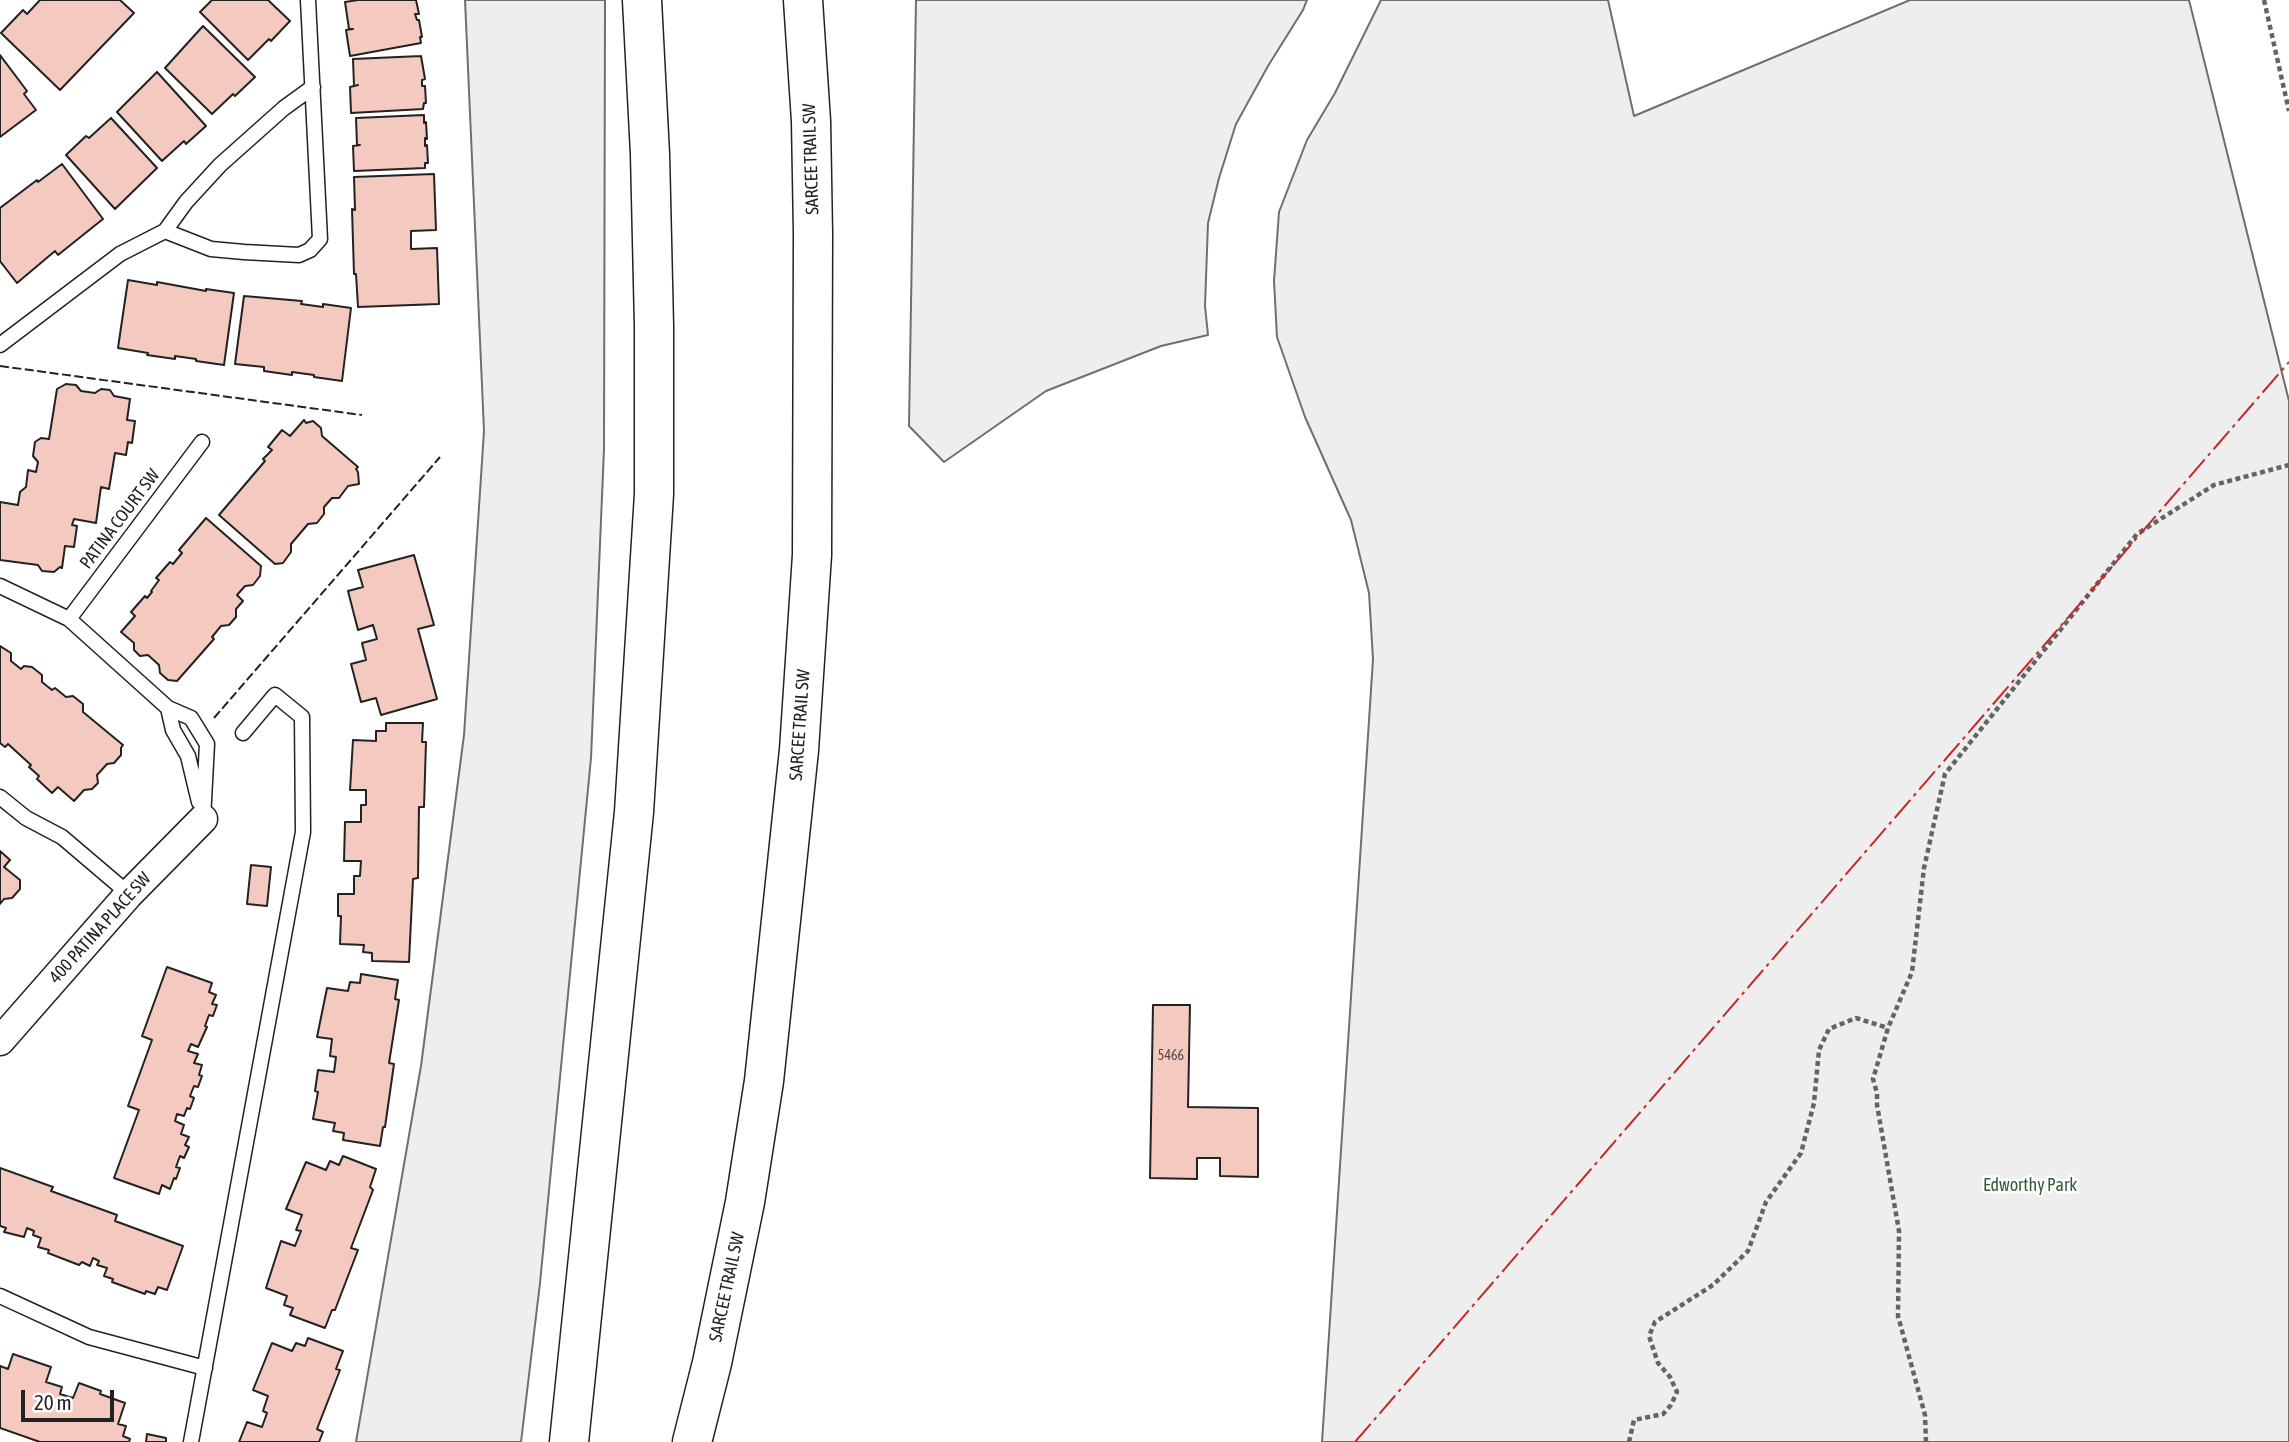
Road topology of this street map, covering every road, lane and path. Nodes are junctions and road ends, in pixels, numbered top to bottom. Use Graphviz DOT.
graph roads {
  1 [pos="308,0"];
  2 [pos="642,0"];
  3 [pos="803,0"];
  4 [pos="2264,0"];
  5 [pos="313,86"];
  6 [pos="2289,111"];
  7 [pos="165,231"];
  8 [pos="0,345"];
  9 [pos="202,442"];
  10 [pos="2289,464"];
  11 [pos="0,586"];
  12 [pos="69,619"];
  13 [pos="168,708"];
  14 [pos="243,733"];
  15 [pos="0,797"];
  16 [pos="203,820"];
  17 [pos="129,894"];
  18 [pos="1888,1027"];
  19 [pos="0,1041"];
  20 [pos="0,1296"];
  21 [pos="205,1368"];
  22 [pos="191,1442"];
  23 [pos="569,1442"];
  24 [pos="692,1442"];
  25 [pos="1629,1442"];
  26 [pos="1926,1442"];
  1 -- 5 [label="lane"];
  2 -- 23 [label="highway"];
  3 -- 24 [label="highway, SARCEE TRAIL SW"];
  4 -- 6 [label="path"];
  5 -- 7 [label="lane"];
  5 -- 7 [label="lane"];
  7 -- 8 [label="lane"];
  9 -- 12 [label="lane, PATINA COURT SW"];
  10 -- 18 [label="path"];
  11 -- 12 [label="lane"];
  12 -- 13 [label="lane"];
  13 -- 16 [label="lane"];
  13 -- 16 [label="lane"];
  14 -- 21 [label="lane"];
  15 -- 17 [label="lane"];
  16 -- 17 [label="street, 400 PATINA PLACE SW"];
  17 -- 19 [label="street, 400 PATINA PLACE SW"];
  18 -- 25 [label="path"];
  18 -- 26 [label="path"];
  20 -- 21 [label="lane"];
  21 -- 22 [label="lane"];
}
